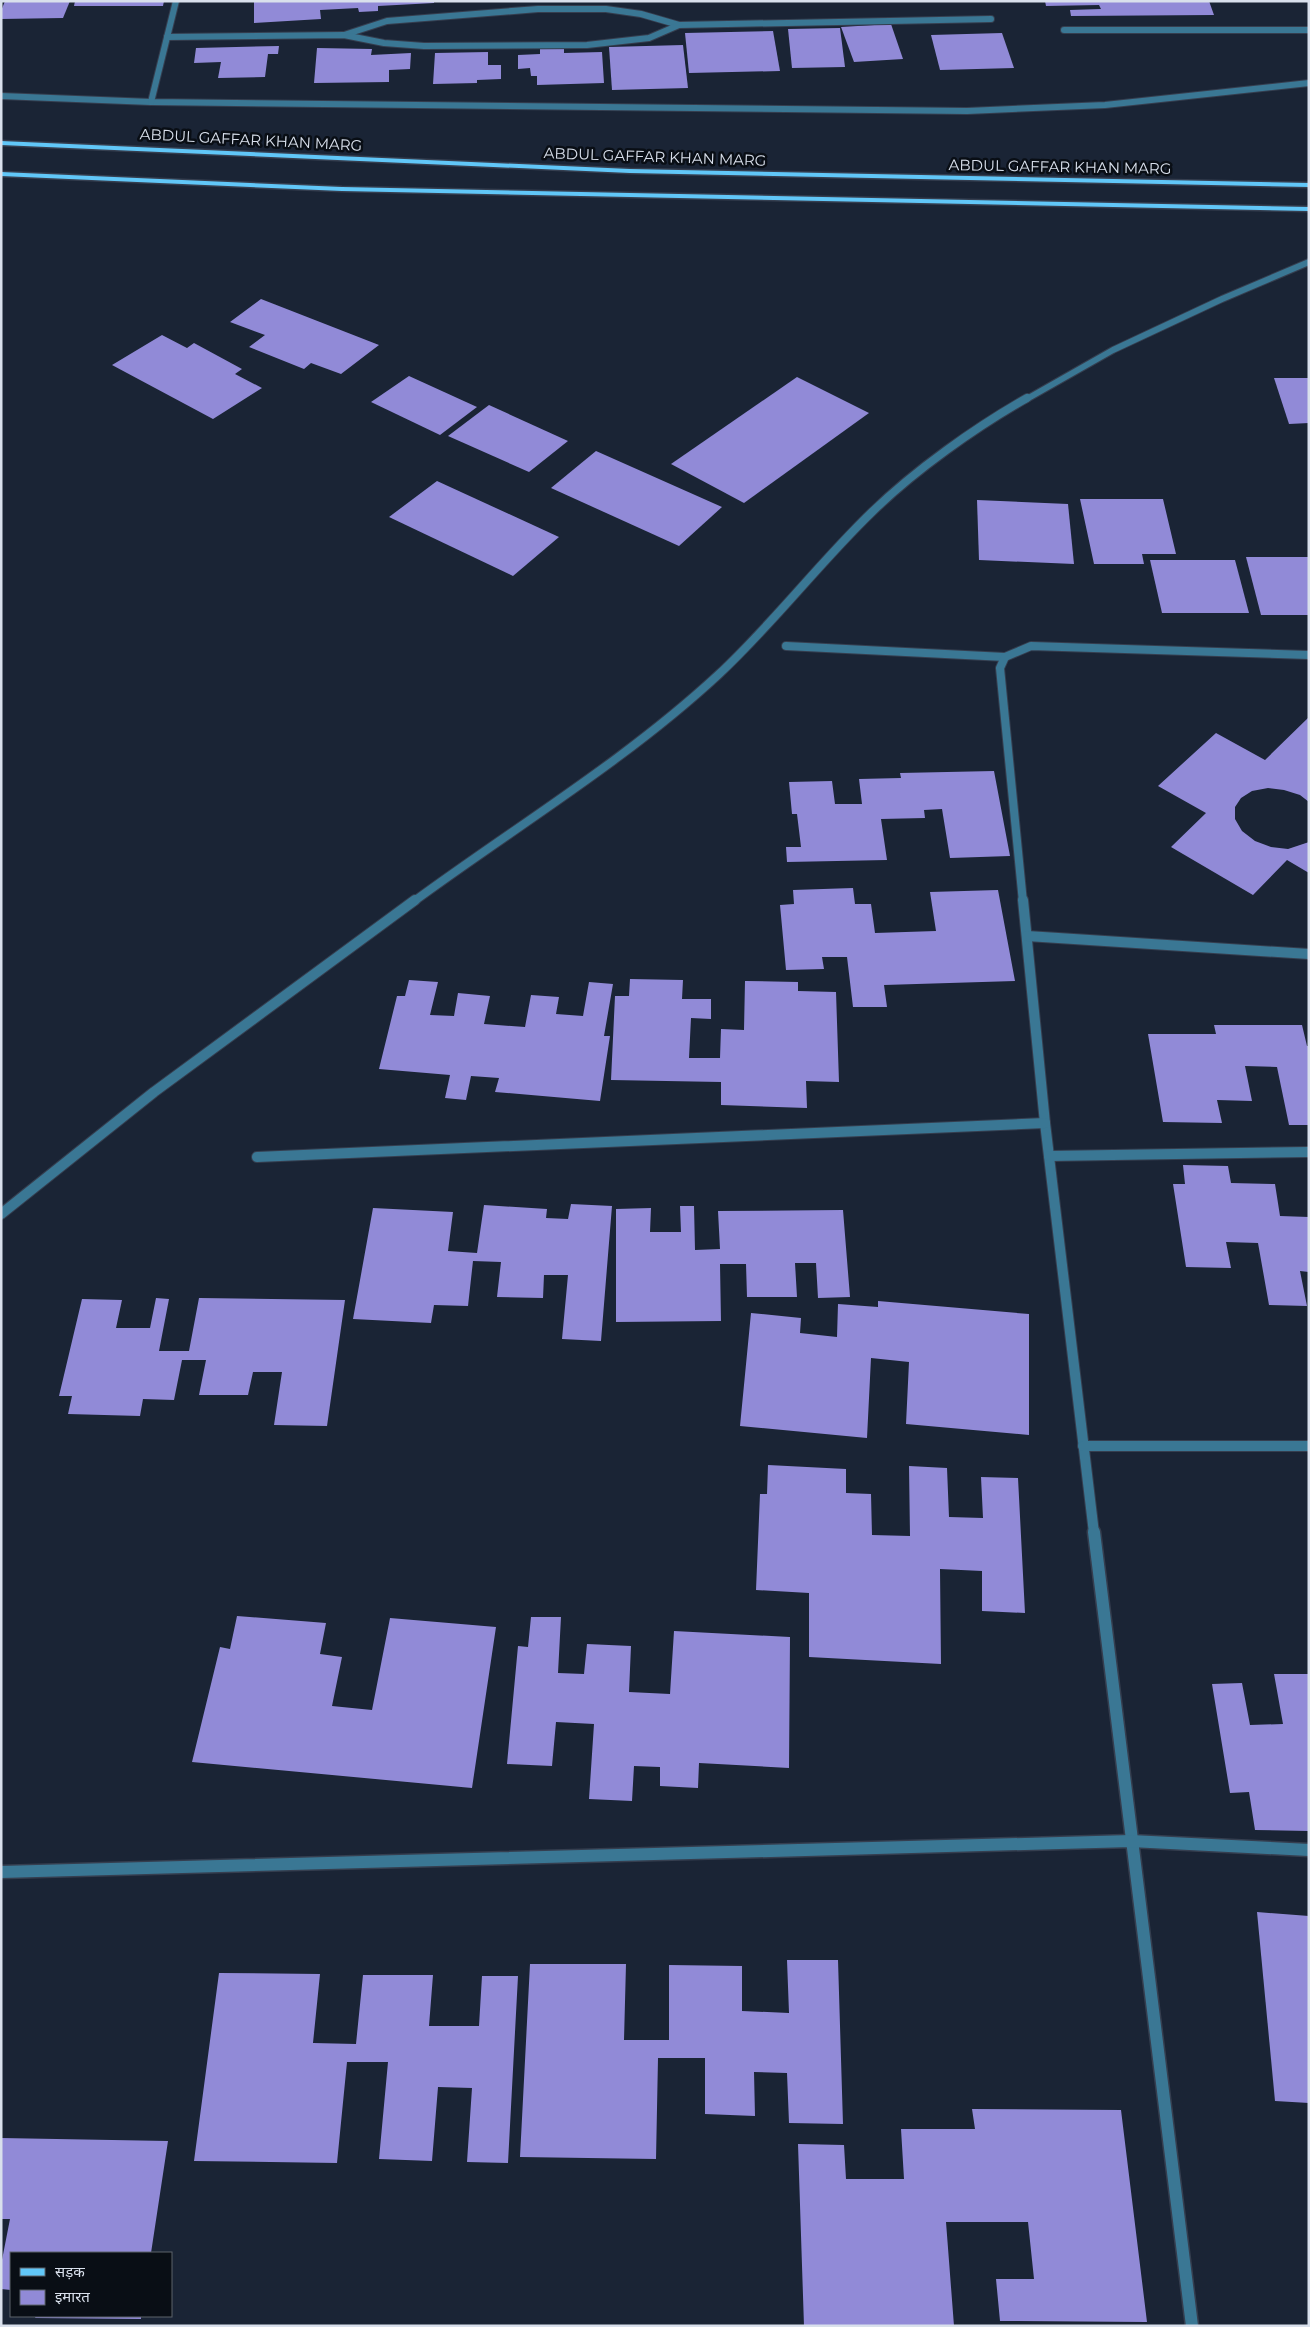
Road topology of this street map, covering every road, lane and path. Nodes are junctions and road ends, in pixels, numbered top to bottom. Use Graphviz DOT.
graph roads {
  1 [pos="176,1"];
  2 [pos="991,19"];
  3 [pos="679,25"];
  4 [pos="1064,30"];
  5 [pos="1309,30"];
  6 [pos="344,35"];
  7 [pos="167,37"];
  8 [pos="1309,83"];
  9 [pos="1,96"];
  10 [pos="151,102"];
  11 [pos="1,143"];
  12 [pos="1,174"];
  13 [pos="1309,185"];
  14 [pos="1309,209"];
  15 [pos="1309,262"];
  16 [pos="786,646"];
  17 [pos="1309,654"];
  18 [pos="1005,658"];
  19 [pos="1027,936"];
  20 [pos="1309,954"];
  21 [pos="1045,1123"];
  22 [pos="1309,1152"];
  23 [pos="1049,1156"];
  24 [pos="257,1157"];
  25 [pos="1,1214"];
  26 [pos="1084,1446"];
  27 [pos="1309,1446"];
  28 [pos="1131,1841"];
  29 [pos="1309,1850"];
  30 [pos="1,1872"];
  31 [pos="1192,2326"];
  1 -- 7 [label="street"];
  2 -- 3 [label="street"];
  3 -- 6 [label="street"];
  3 -- 6 [label="street"];
  4 -- 5 [label="street"];
  6 -- 7 [label="street"];
  7 -- 10 [label="street"];
  8 -- 10 [label="street"];
  9 -- 10 [label="street"];
  11 -- 13 [label="main road, ABDUL GAFFAR KHAN MARG"];
  12 -- 14 [label="main road"];
  15 -- 25 [label="street"];
  16 -- 18 [label="street"];
  17 -- 18 [label="street"];
  18 -- 19 [label="street"];
  19 -- 20 [label="street"];
  19 -- 21 [label="street"];
  21 -- 23 [label="street"];
  21 -- 24 [label="street"];
  22 -- 23 [label="street"];
  23 -- 26 [label="street"];
  26 -- 27 [label="street"];
  26 -- 28 [label="street"];
  28 -- 29 [label="street"];
  28 -- 30 [label="street"];
  28 -- 31 [label="street"];
}
